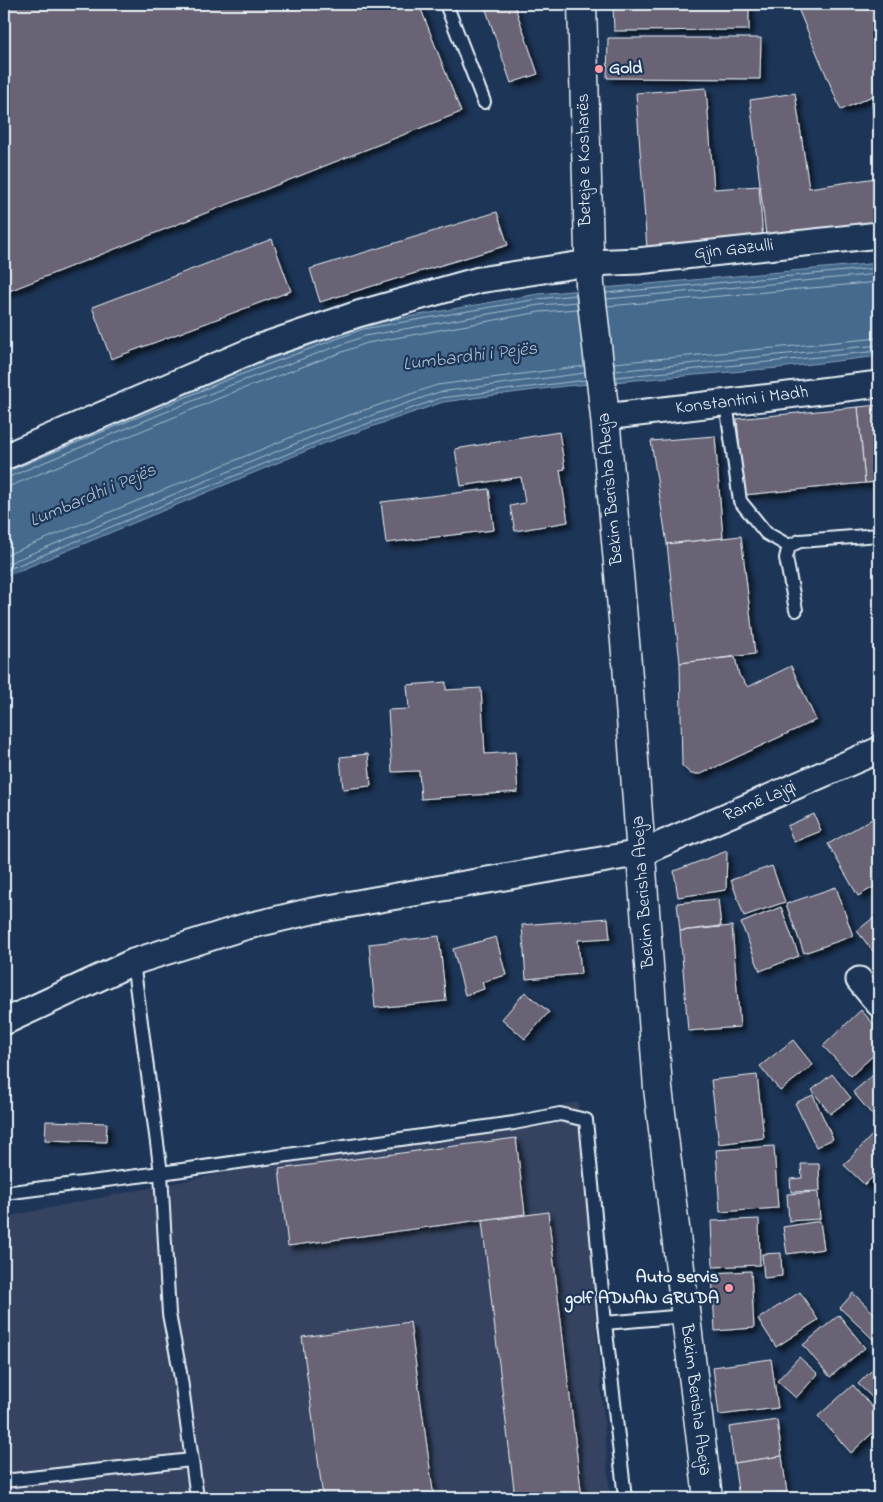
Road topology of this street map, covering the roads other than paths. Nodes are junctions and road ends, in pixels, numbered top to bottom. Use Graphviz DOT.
graph roads {
  1 [pos="446,4"];
  2 [pos="582,4"];
  3 [pos="484,102"];
  4 [pos="879,235"];
  5 [pos="589,274"];
  6 [pos="879,384"];
  7 [pos="726,403"];
  8 [pos="605,417"];
  9 [pos="4,457"];
  10 [pos="879,535"];
  11 [pos="789,546"];
  12 [pos="796,610"];
  13 [pos="878,752"];
  14 [pos="641,853"];
  15 [pos="133,962"];
  16 [pos="859,980"];
  17 [pos="879,1004"];
  18 [pos="4,1022"];
  19 [pos="161,1173"];
  20 [pos="4,1193"];
  21 [pos="685,1316"];
  22 [pos="605,1323"];
  23 [pos="191,1460"];
  24 [pos="4,1481"];
  25 [pos="197,1498"];
  26 [pos="625,1498"];
  27 [pos="708,1498"];
  1 -- 3 [label="lane"];
  2 -- 5 [label="street, Beteja e Kosharës"];
  4 -- 5 [label="street, Gjin Gazulli"];
  5 -- 8 [label="street, Bekim Berisha Abeja"];
  5 -- 9 [label="street, Gjin Gazulli"];
  6 -- 7 [label="street, Konstantini i Madh"];
  7 -- 8 [label="street, Konstantini i Madh"];
  7 -- 11 [label="lane"];
  8 -- 14 [label="street, Bekim Berisha Abeja"];
  10 -- 11 [label="lane"];
  11 -- 12 [label="lane"];
  13 -- 14 [label="street, Ramē Lajqi"];
  14 -- 15 [label="street, Ramē Lajqi"];
  14 -- 21 [label="street, Bekim Berisha Abeja"];
  15 -- 18 [label="street, Ramē Lajqi"];
  15 -- 19 [label="lane"];
  16 -- 17 [label="street"];
  19 -- 20 [label="lane"];
  19 -- 22 [label="lane"];
  19 -- 23 [label="lane"];
  21 -- 22 [label="lane"];
  21 -- 27 [label="street, Bekim Berisha Abeja"];
  22 -- 26 [label="lane"];
  23 -- 24 [label="lane"];
  23 -- 25 [label="lane"];
}
